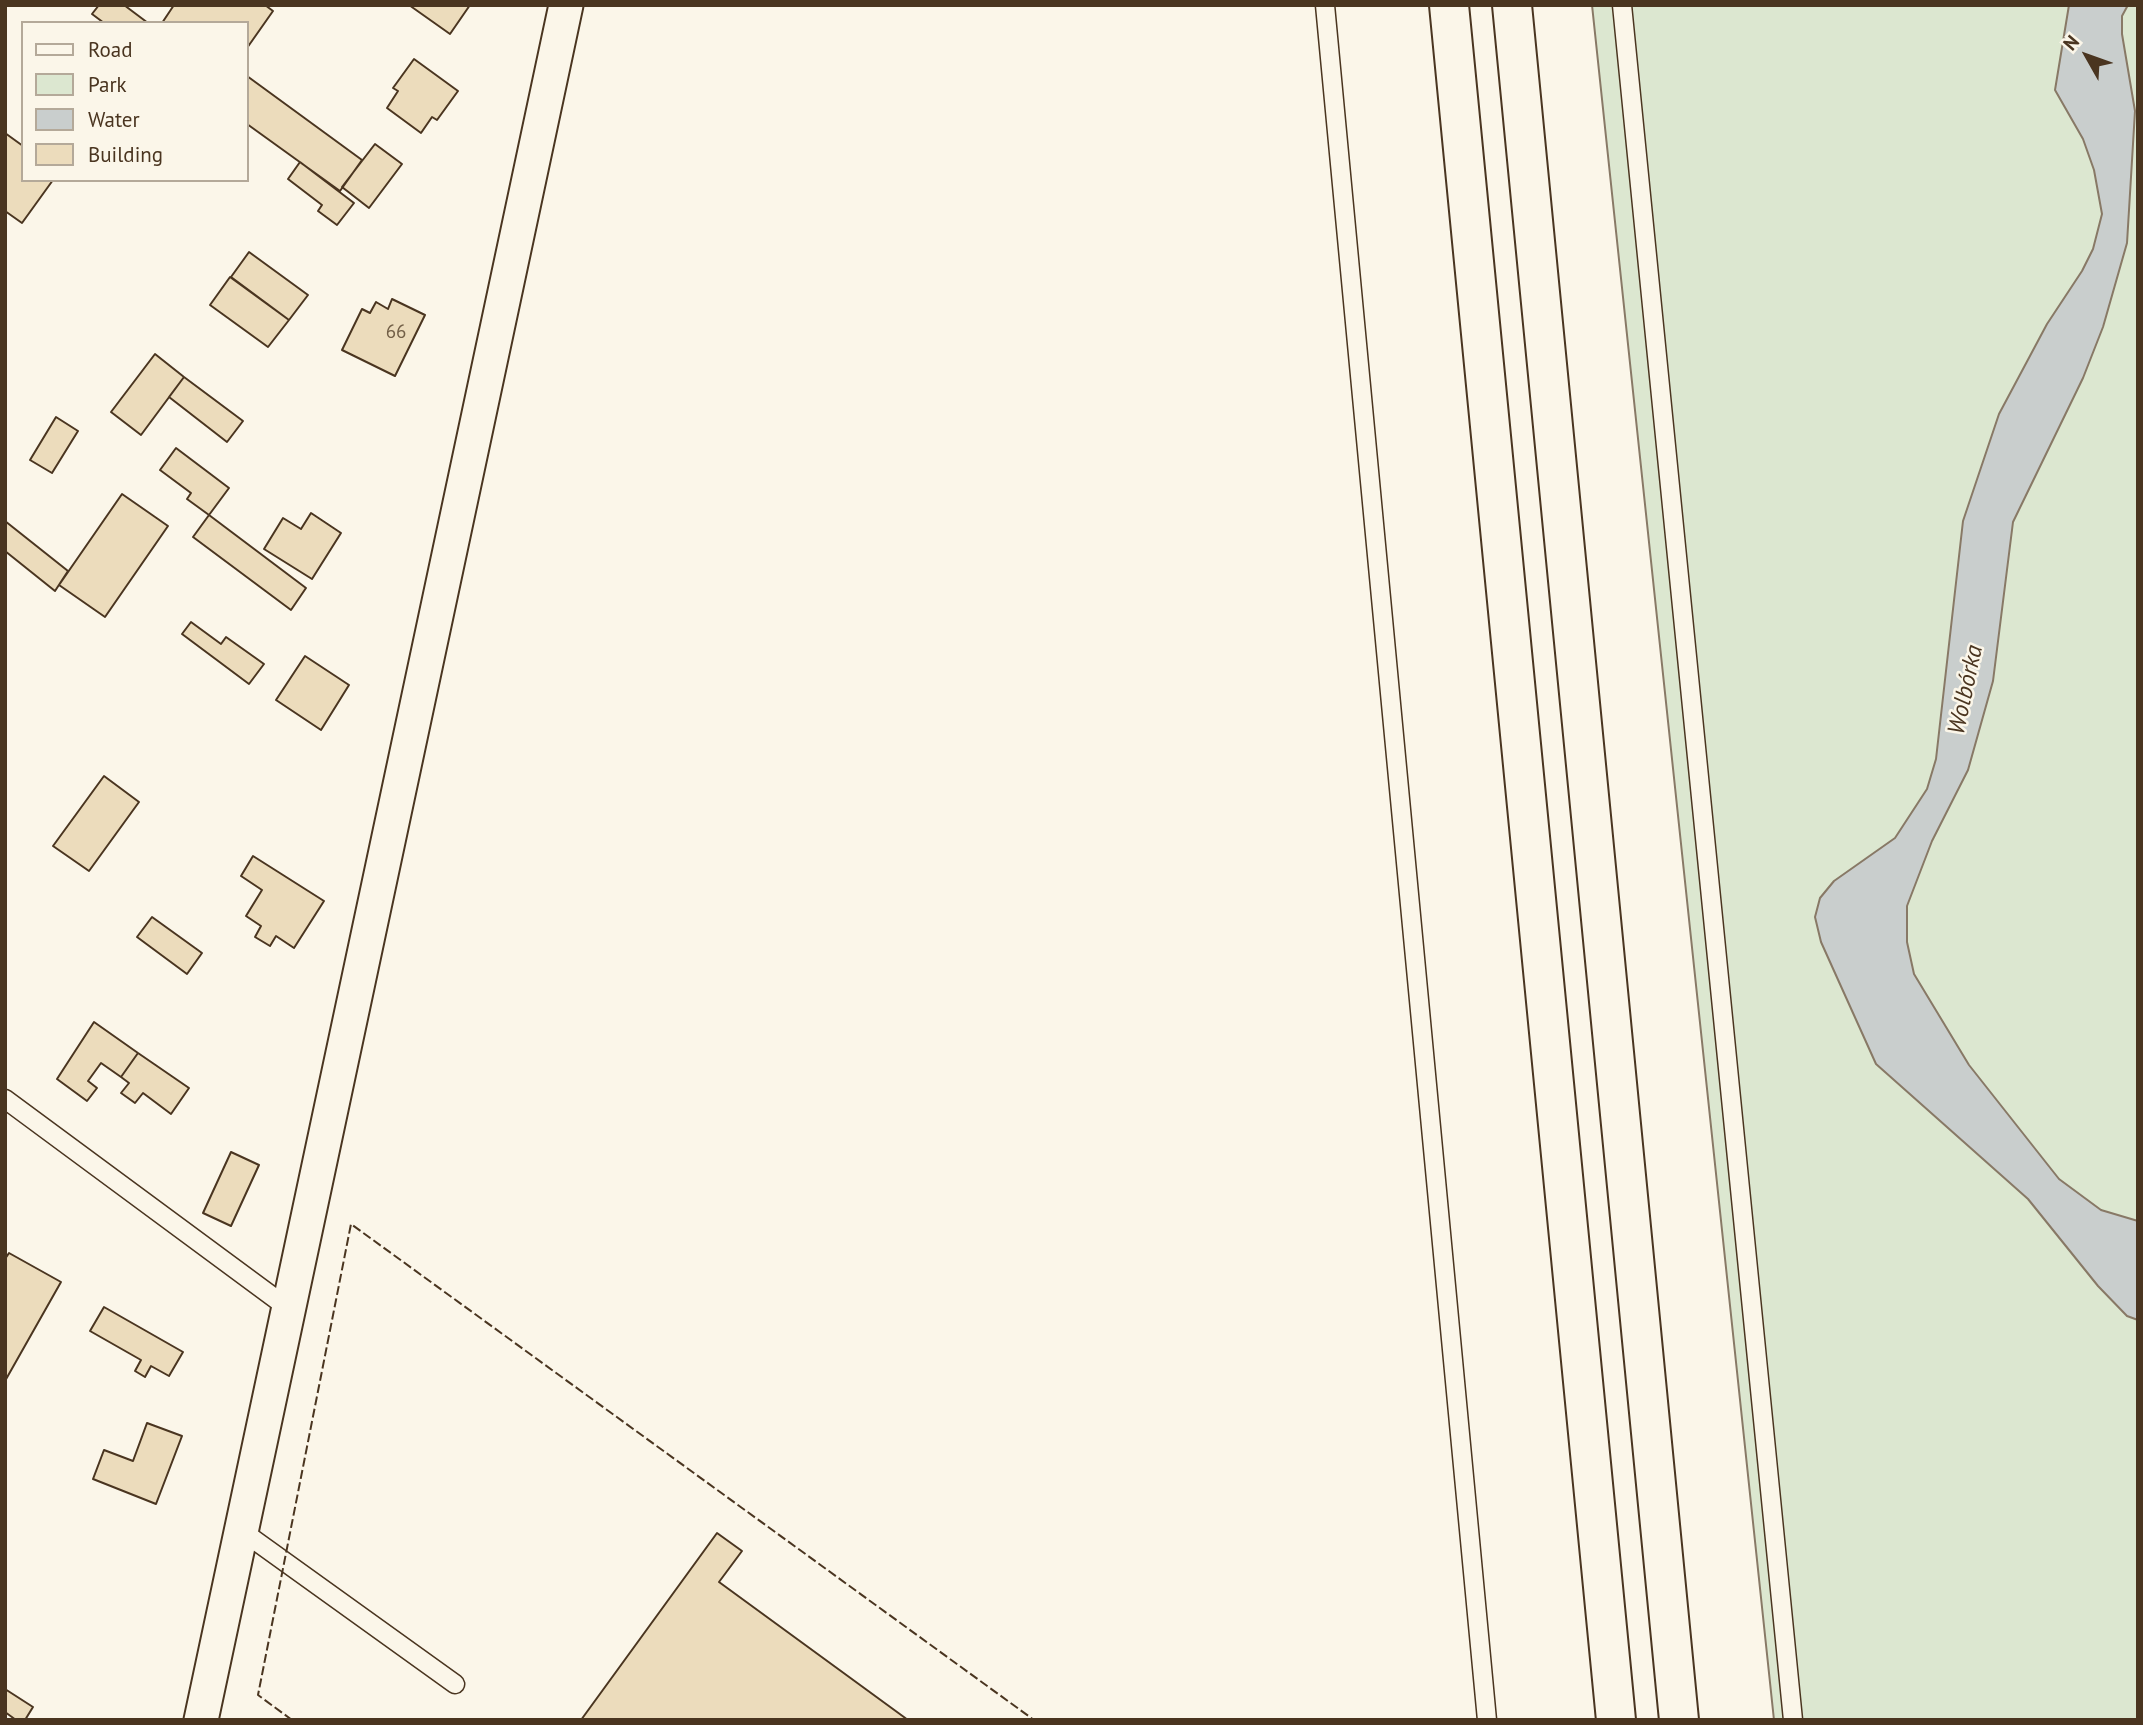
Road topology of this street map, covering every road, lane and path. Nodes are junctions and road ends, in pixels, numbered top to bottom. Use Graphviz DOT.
graph roads {
  1 [pos="566,5"];
  2 [pos="1325,5"];
  3 [pos="1449,5"];
  4 [pos="1512,5"];
  5 [pos="1622,5"];
  6 [pos="5,1099"];
  7 [pos="288,1308"];
  8 [pos="242,1531"];
  9 [pos="455,1684"];
  10 [pos="201,1720"];
  11 [pos="1487,1720"];
  12 [pos="1616,1720"];
  13 [pos="1679,1720"];
  14 [pos="1793,1720"];
  1 -- 7 [label="street"];
  2 -- 11 [label="lane"];
  3 -- 12 [label="highway"];
  4 -- 13 [label="highway"];
  5 -- 14 [label="lane"];
  6 -- 7 [label="lane"];
  7 -- 8 [label="street"];
  8 -- 9 [label="lane"];
  8 -- 10 [label="street"];
}
